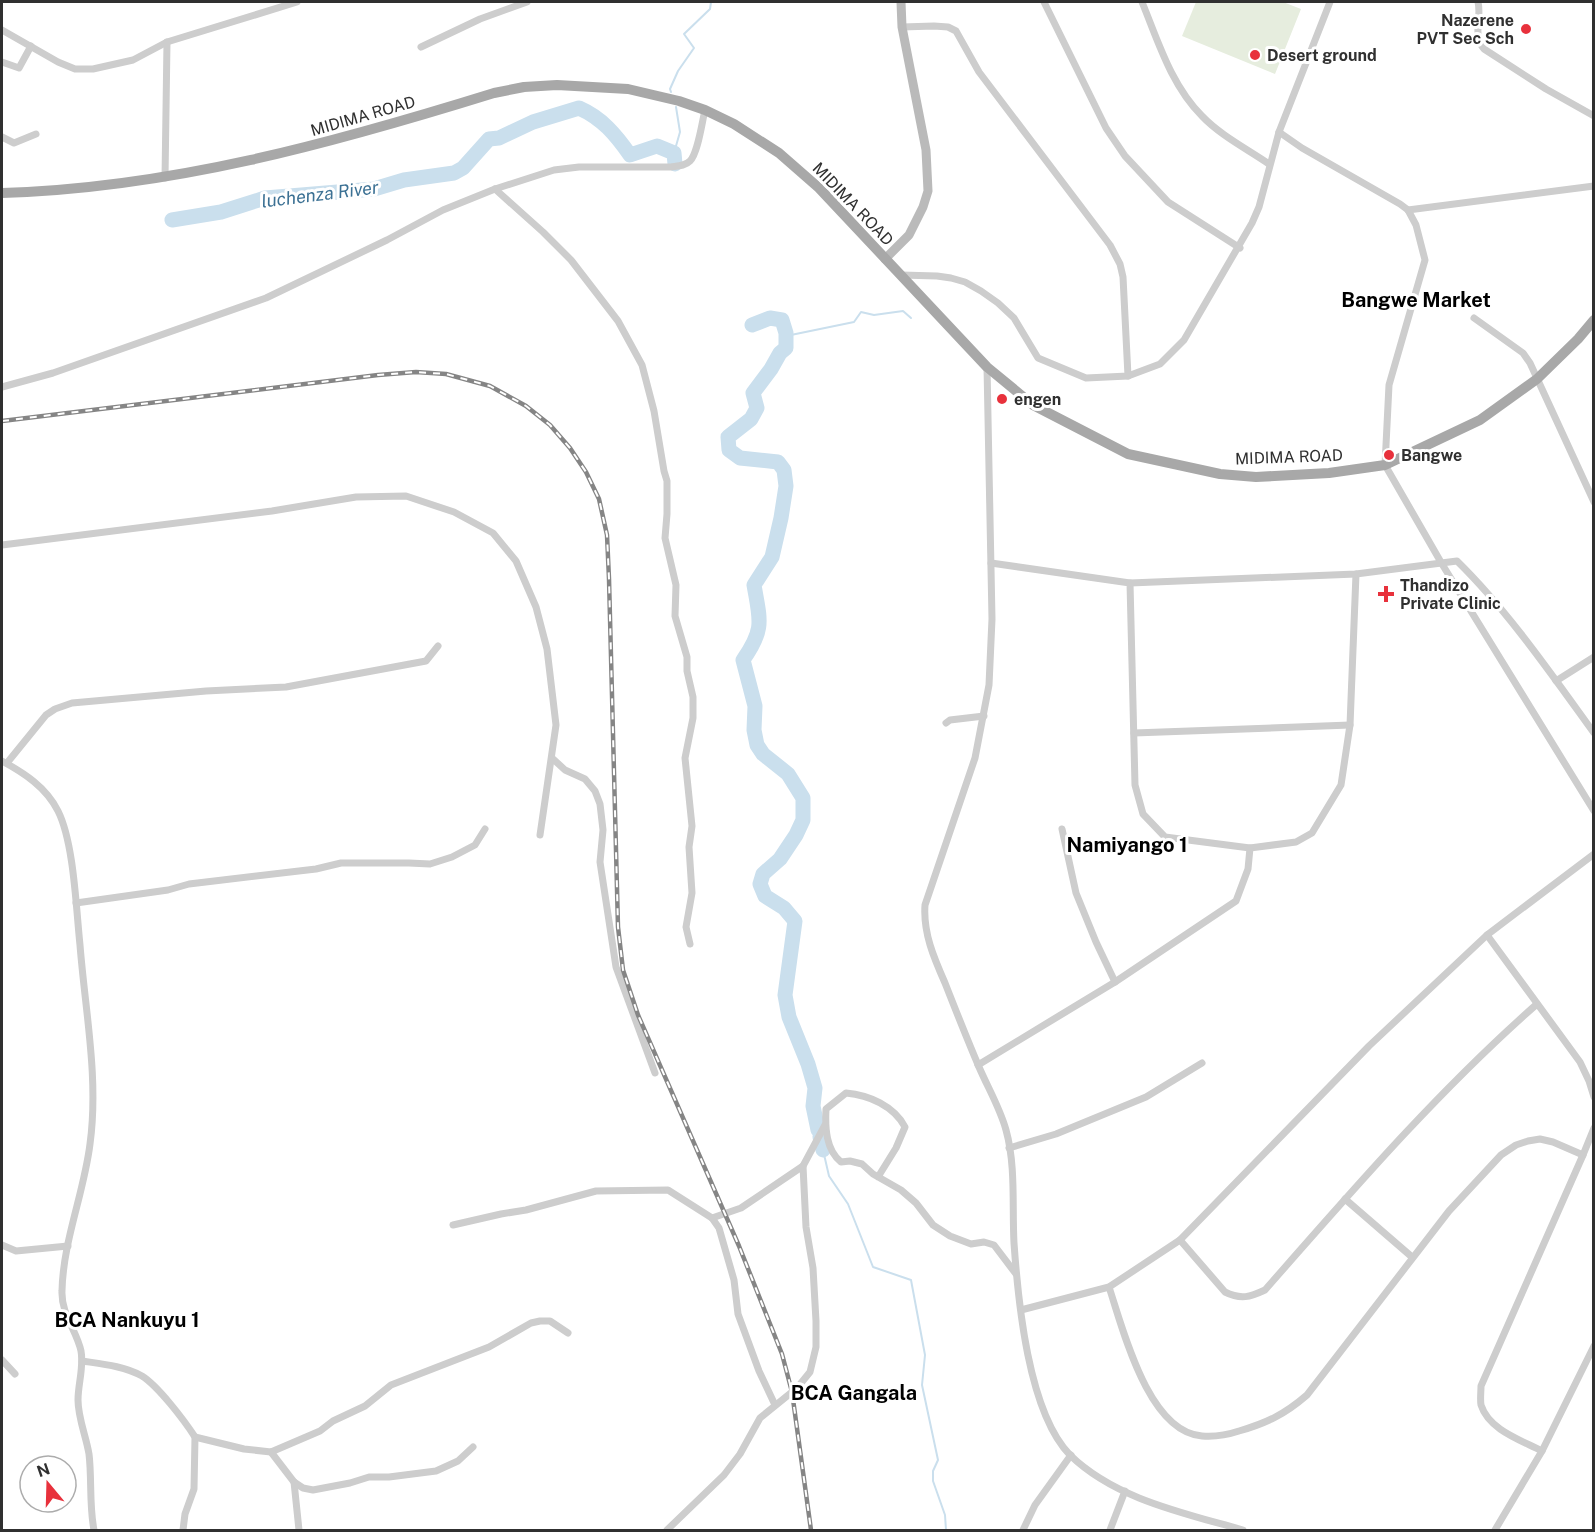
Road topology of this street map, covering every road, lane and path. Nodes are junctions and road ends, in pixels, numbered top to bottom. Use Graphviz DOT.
graph roads {
  1 [pos="297,2"];
  2 [pos="527,2"];
  3 [pos="901,2"];
  4 [pos="1044,2"];
  5 [pos="1142,2"];
  6 [pos="1330,2"];
  7 [pos="1478,2"];
  8 [pos="902,27"];
  9 [pos="2,30"];
  10 [pos="167,42"];
  11 [pos="31,46"];
  12 [pos="421,47"];
  13 [pos="2,62"];
  14 [pos="705,110"];
  15 [pos="1593,116"];
  16 [pos="1279,132"];
  17 [pos="36,134"];
  18 [pos="2,137"];
  19 [pos="1269,164"];
  20 [pos="165,178"];
  21 [pos="1593,186"];
  22 [pos="495,189"];
  23 [pos="2,193"];
  24 [pos="1408,210"];
  25 [pos="1240,248"];
  26 [pos="885,259"];
  27 [pos="900,275"];
  28 [pos="1474,318"];
  29 [pos="1593,320"];
  30 [pos="987,367"];
  31 [pos="1128,376"];
  32 [pos="1537,379"];
  33 [pos="2,387"];
  34 [pos="1385,465"];
  35 [pos="1593,502"];
  36 [pos="2,544"];
  37 [pos="991,563"];
  38 [pos="1442,564"];
  39 [pos="1356,574"];
  40 [pos="1130,583"];
  41 [pos="438,646"];
  42 [pos="1593,657"];
  43 [pos="1556,681"];
  44 [pos="984,716"];
  45 [pos="946,723"];
  46 [pos="1350,724"];
  47 [pos="1134,733"];
  48 [pos="1593,733"];
  49 [pos="552,758"];
  50 [pos="4,762"];
  51 [pos="1593,811"];
  52 [pos="485,829"];
  53 [pos="1062,829"];
  54 [pos="540,835"];
  55 [pos="1250,849"];
  56 [pos="1593,854"];
  57 [pos="76,903"];
  58 [pos="1486,935"];
  59 [pos="690,944"];
  60 [pos="1115,982"];
  61 [pos="1537,1004"];
  62 [pos="1202,1063"];
  63 [pos="978,1065"];
  64 [pos="655,1073"];
  65 [pos="1593,1097"];
  66 [pos="825,1125"];
  67 [pos="1593,1128"];
  68 [pos="1009,1148"];
  69 [pos="1584,1155"];
  70 [pos="803,1166"];
  71 [pos="878,1177"];
  72 [pos="1345,1199"];
  73 [pos="712,1218"];
  74 [pos="453,1225"];
  75 [pos="1180,1240"];
  76 [pos="2,1245"];
  77 [pos="68,1246"];
  78 [pos="1413,1257"];
  79 [pos="1017,1276"];
  80 [pos="1109,1287"];
  81 [pos="1021,1310"];
  82 [pos="568,1333"];
  83 [pos="1593,1346"];
  84 [pos="2,1360"];
  85 [pos="82,1361"];
  86 [pos="15,1374"];
  87 [pos="775,1405"];
  88 [pos="195,1437"];
  89 [pos="473,1447"];
  90 [pos="1542,1451"];
  91 [pos="271,1452"];
  92 [pos="1071,1455"];
  93 [pos="294,1482"];
  94 [pos="1125,1491"];
  95 [pos="94,1530"];
  96 [pos="183,1530"];
  97 [pos="299,1530"];
  98 [pos="667,1530"];
  99 [pos="1023,1530"];
  100 [pos="1110,1530"];
  101 [pos="1243,1530"];
  102 [pos="1495,1530"];
  1 -- 10 [label="street"];
  2 -- 12 [label="street"];
  3 -- 8 [label="street"];
  4 -- 25 [label="street"];
  5 -- 19 [label="street"];
  6 -- 16 [label="street"];
  7 -- 15 [label="street"];
  8 -- 26 [label="street"];
  8 -- 31 [label="street"];
  9 -- 11 [label="street"];
  10 -- 11 [label="street"];
  10 -- 20 [label="street"];
  11 -- 13 [label="street"];
  14 -- 20 [label="main road, MIDIMA ROAD"];
  14 -- 22 [label="street"];
  14 -- 26 [label="main road, MIDIMA ROAD"];
  16 -- 19 [label="street"];
  16 -- 24 [label="street"];
  17 -- 18 [label="street"];
  19 -- 25 [label="street"];
  20 -- 23 [label="main road, MIDIMA ROAD"];
  21 -- 24 [label="street"];
  22 -- 33 [label="street"];
  22 -- 59 [label="street"];
  24 -- 34 [label="street"];
  25 -- 31 [label="street"];
  26 -- 27 [label="main road, MIDIMA ROAD"];
  27 -- 30 [label="main road, MIDIMA ROAD"];
  27 -- 31 [label="street"];
  28 -- 32 [label="street"];
  29 -- 32 [label="main road, MIDIMA ROAD"];
  30 -- 34 [label="main road, MIDIMA ROAD"];
  30 -- 37 [label="street"];
  32 -- 34 [label="main road, MIDIMA ROAD"];
  32 -- 35 [label="street"];
  34 -- 38 [label="street"];
  36 -- 49 [label="street"];
  37 -- 40 [label="street"];
  37 -- 44 [label="street"];
  38 -- 39 [label="street"];
  38 -- 43 [label="street"];
  38 -- 51 [label="street"];
  39 -- 40 [label="street"];
  39 -- 46 [label="street"];
  40 -- 47 [label="street"];
  41 -- 50 [label="street"];
  42 -- 43 [label="street"];
  43 -- 48 [label="street"];
  44 -- 45 [label="street"];
  44 -- 63 [label="street"];
  46 -- 47 [label="street"];
  46 -- 55 [label="street"];
  47 -- 55 [label="street"];
  49 -- 54 [label="street"];
  49 -- 64 [label="street"];
  50 -- 57 [label="street"];
  52 -- 57 [label="street"];
  53 -- 60 [label="street"];
  55 -- 60 [label="street"];
  56 -- 58 [label="street"];
  57 -- 77 [label="street"];
  58 -- 61 [label="street"];
  58 -- 75 [label="street"];
  60 -- 63 [label="street"];
  61 -- 65 [label="street"];
  61 -- 72 [label="street"];
  62 -- 68 [label="street"];
  63 -- 68 [label="street"];
  66 -- 70 [label="street"];
  66 -- 71 [label="street"];
  66 -- 71 [label="street"];
  67 -- 69 [label="street"];
  68 -- 79 [label="street"];
  69 -- 78 [label="street"];
  69 -- 90 [label="street"];
  70 -- 73 [label="street"];
  70 -- 87 [label="street"];
  71 -- 79 [label="street"];
  72 -- 75 [label="street"];
  72 -- 78 [label="street"];
  73 -- 74 [label="street"];
  73 -- 87 [label="street"];
  75 -- 80 [label="street"];
  76 -- 77 [label="street"];
  77 -- 85 [label="street"];
  78 -- 80 [label="street"];
  79 -- 81 [label="street"];
  80 -- 81 [label="street"];
  81 -- 92 [label="street"];
  82 -- 91 [label="street"];
  83 -- 90 [label="street"];
  84 -- 86 [label="street"];
  85 -- 88 [label="street"];
  85 -- 95 [label="street"];
  87 -- 98 [label="street"];
  88 -- 91 [label="street"];
  88 -- 96 [label="street"];
  89 -- 93 [label="street"];
  90 -- 102 [label="street"];
  91 -- 93 [label="street"];
  92 -- 94 [label="street"];
  92 -- 99 [label="street"];
  93 -- 97 [label="street"];
  94 -- 100 [label="street"];
  94 -- 101 [label="street"];
}
